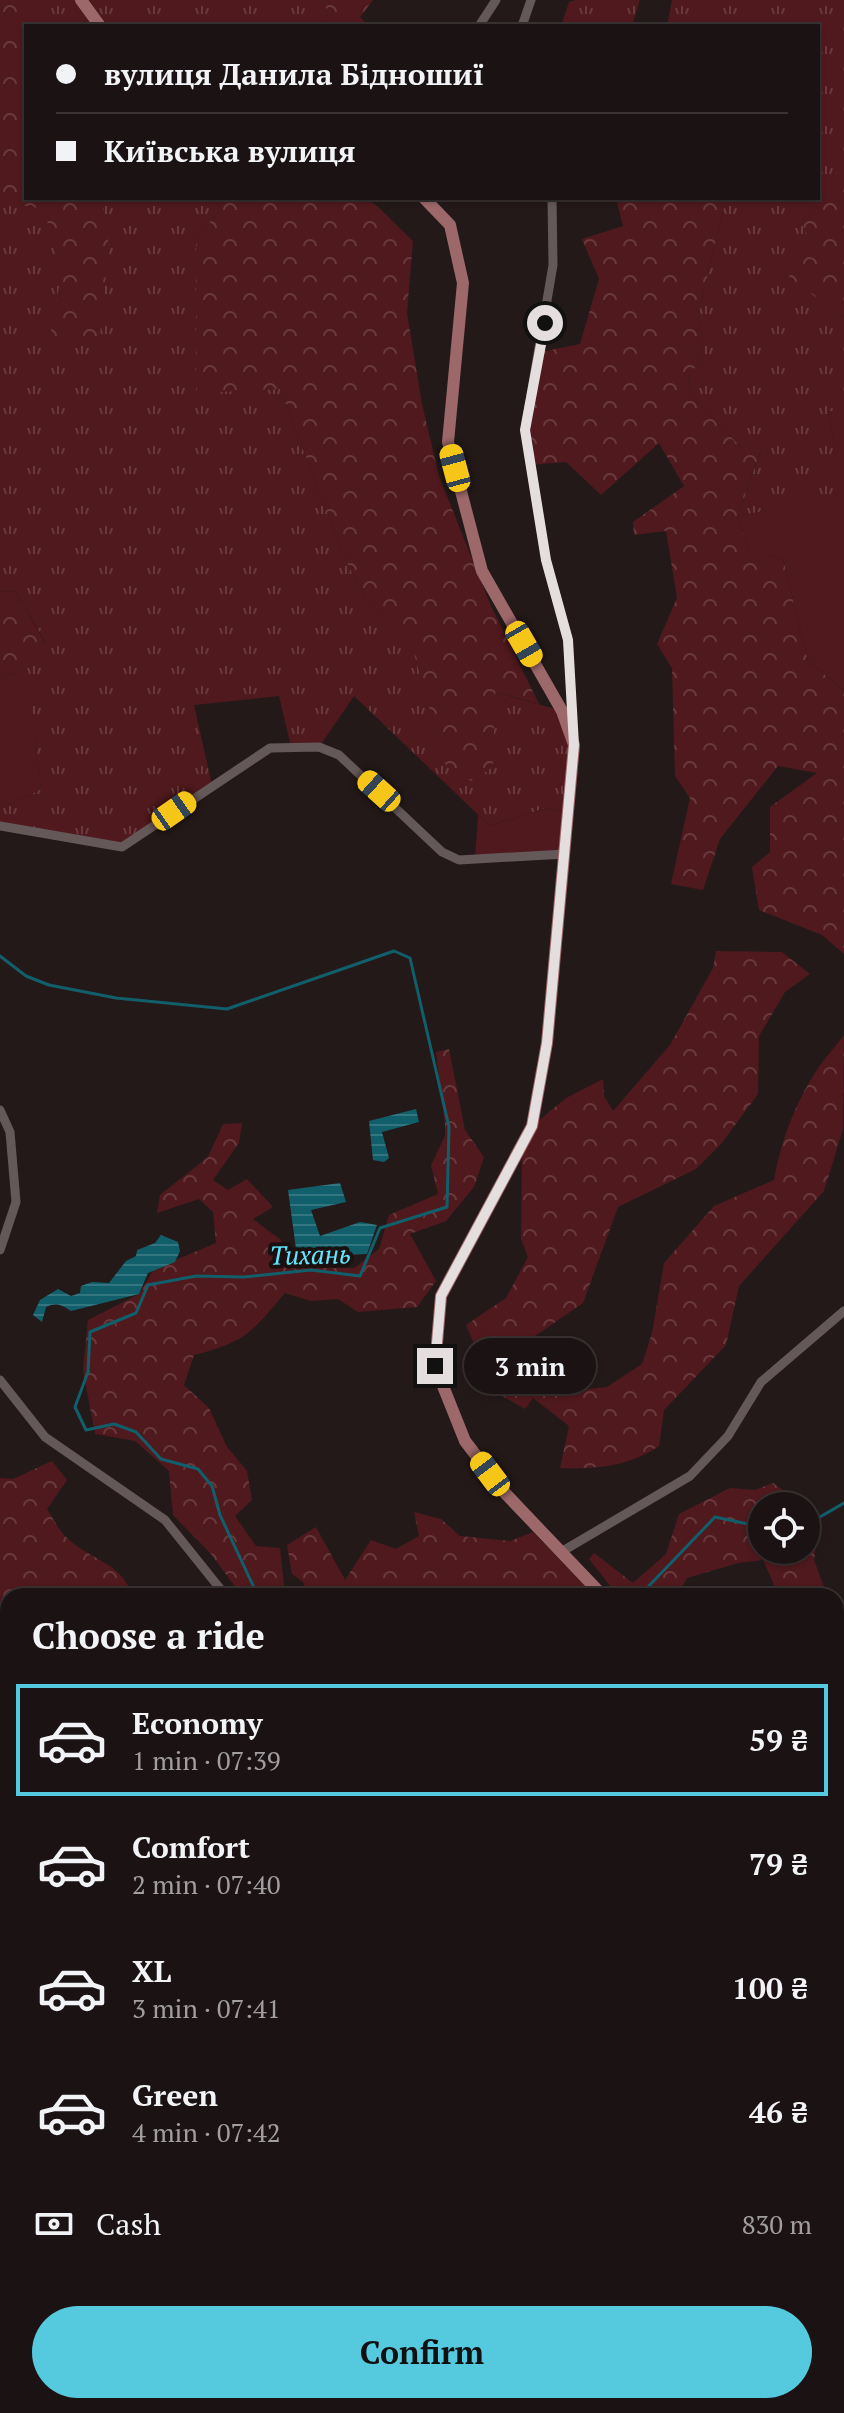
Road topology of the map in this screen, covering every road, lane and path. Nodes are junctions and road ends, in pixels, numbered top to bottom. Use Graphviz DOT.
graph roads {
  1 [pos="81,0"];
  2 [pos="496,0"];
  3 [pos="531,0"];
  4 [pos="99,24"];
  5 [pos="480,24"];
  6 [pos="523,24"];
  7 [pos="552,200"];
  8 [pos="430,201"];
  9 [pos="574,745"];
  10 [pos="0,826"];
  11 [pos="565,854"];
  12 [pos="0,1110"];
  13 [pos="0,1250"];
  14 [pos="844,1311"];
  15 [pos="0,1380"];
  16 [pos="561,1552"];
  17 [pos="220,1588"];
  18 [pos="595,1588"];
  1 -- 4 [label="main road"];
  2 -- 5 [label="street"];
  3 -- 6 [label="street"];
  7 -- 9 [label="street"];
  8 -- 9 [label="main road"];
  9 -- 11 [label="main road"];
  10 -- 11 [label="street"];
  11 -- 16 [label="main road"];
  12 -- 13 [label="street"];
  14 -- 16 [label="street"];
  15 -- 17 [label="street"];
  16 -- 18 [label="main road"];
}
